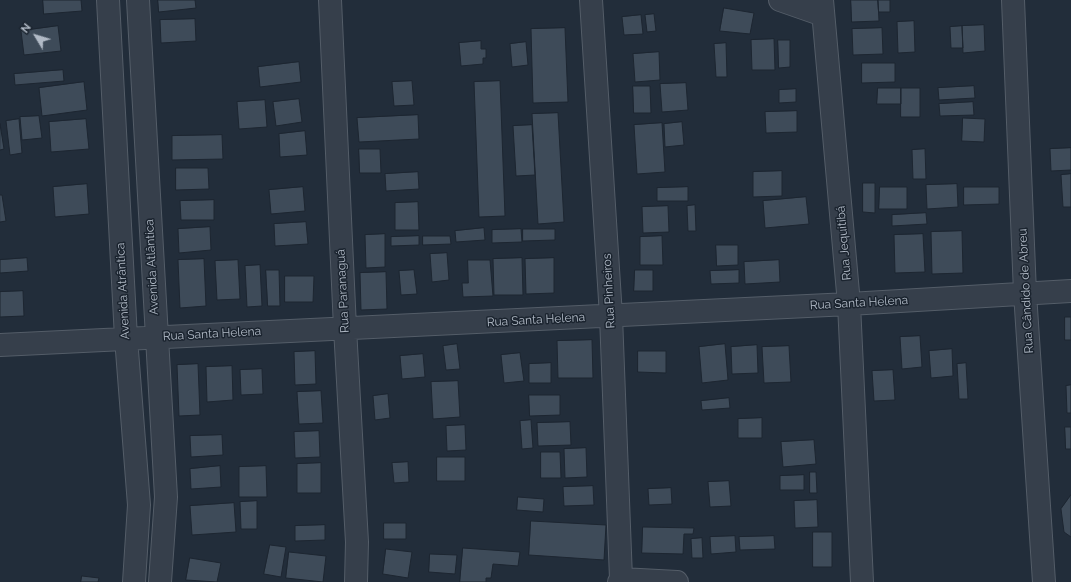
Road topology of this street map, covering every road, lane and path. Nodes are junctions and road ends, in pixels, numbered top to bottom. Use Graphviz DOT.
graph roads {
  1 [pos="108,0"];
  2 [pos="138,0"];
  3 [pos="330,0"];
  4 [pos="591,0"];
  5 [pos="780,0"];
  6 [pos="1013,0"];
  7 [pos="823,7"];
  8 [pos="1071,291"];
  9 [pos="1025,293"];
  10 [pos="849,304"];
  11 [pos="611,316"];
  12 [pos="345,328"];
  13 [pos="156,337"];
  14 [pos="126,338"];
  15 [pos="0,345"];
  16 [pos="620,581"];
  17 [pos="134,582"];
  18 [pos="160,582"];
  19 [pos="356,582"];
  20 [pos="676,582"];
  21 [pos="862,582"];
  22 [pos="1044,582"];
  1 -- 14 [label="street, Avenida Atrântica"];
  2 -- 13 [label="street, Avenida Atlântica"];
  3 -- 12 [label="street, Rua Paranaguá"];
  4 -- 11 [label="street, Rua Pinheiros"];
  5 -- 7 [label="street"];
  6 -- 9 [label="street, Rua Cândido de Abreu"];
  7 -- 10 [label="street, Rua Jequitibá"];
  8 -- 9 [label="street, Rua Santa Helena"];
  9 -- 10 [label="street, Rua Santa Helena"];
  9 -- 22 [label="street, Rua Cândido de Abreu"];
  10 -- 11 [label="street, Rua Santa Helena"];
  10 -- 21 [label="street, Rua Jequitibá"];
  11 -- 12 [label="street, Rua Santa Helena"];
  11 -- 16 [label="street, Rua Pinheiros"];
  12 -- 13 [label="street, Rua Santa Helena"];
  12 -- 19 [label="street, Rua Paranaguá"];
  13 -- 14 [label="street, Rua Santa Helena"];
  13 -- 18 [label="street, Avenida Atlântica"];
  14 -- 15 [label="street, Rua Santa Helena"];
  14 -- 17 [label="street, Avenida Atrântica"];
  16 -- 20 [label="street"];
}
